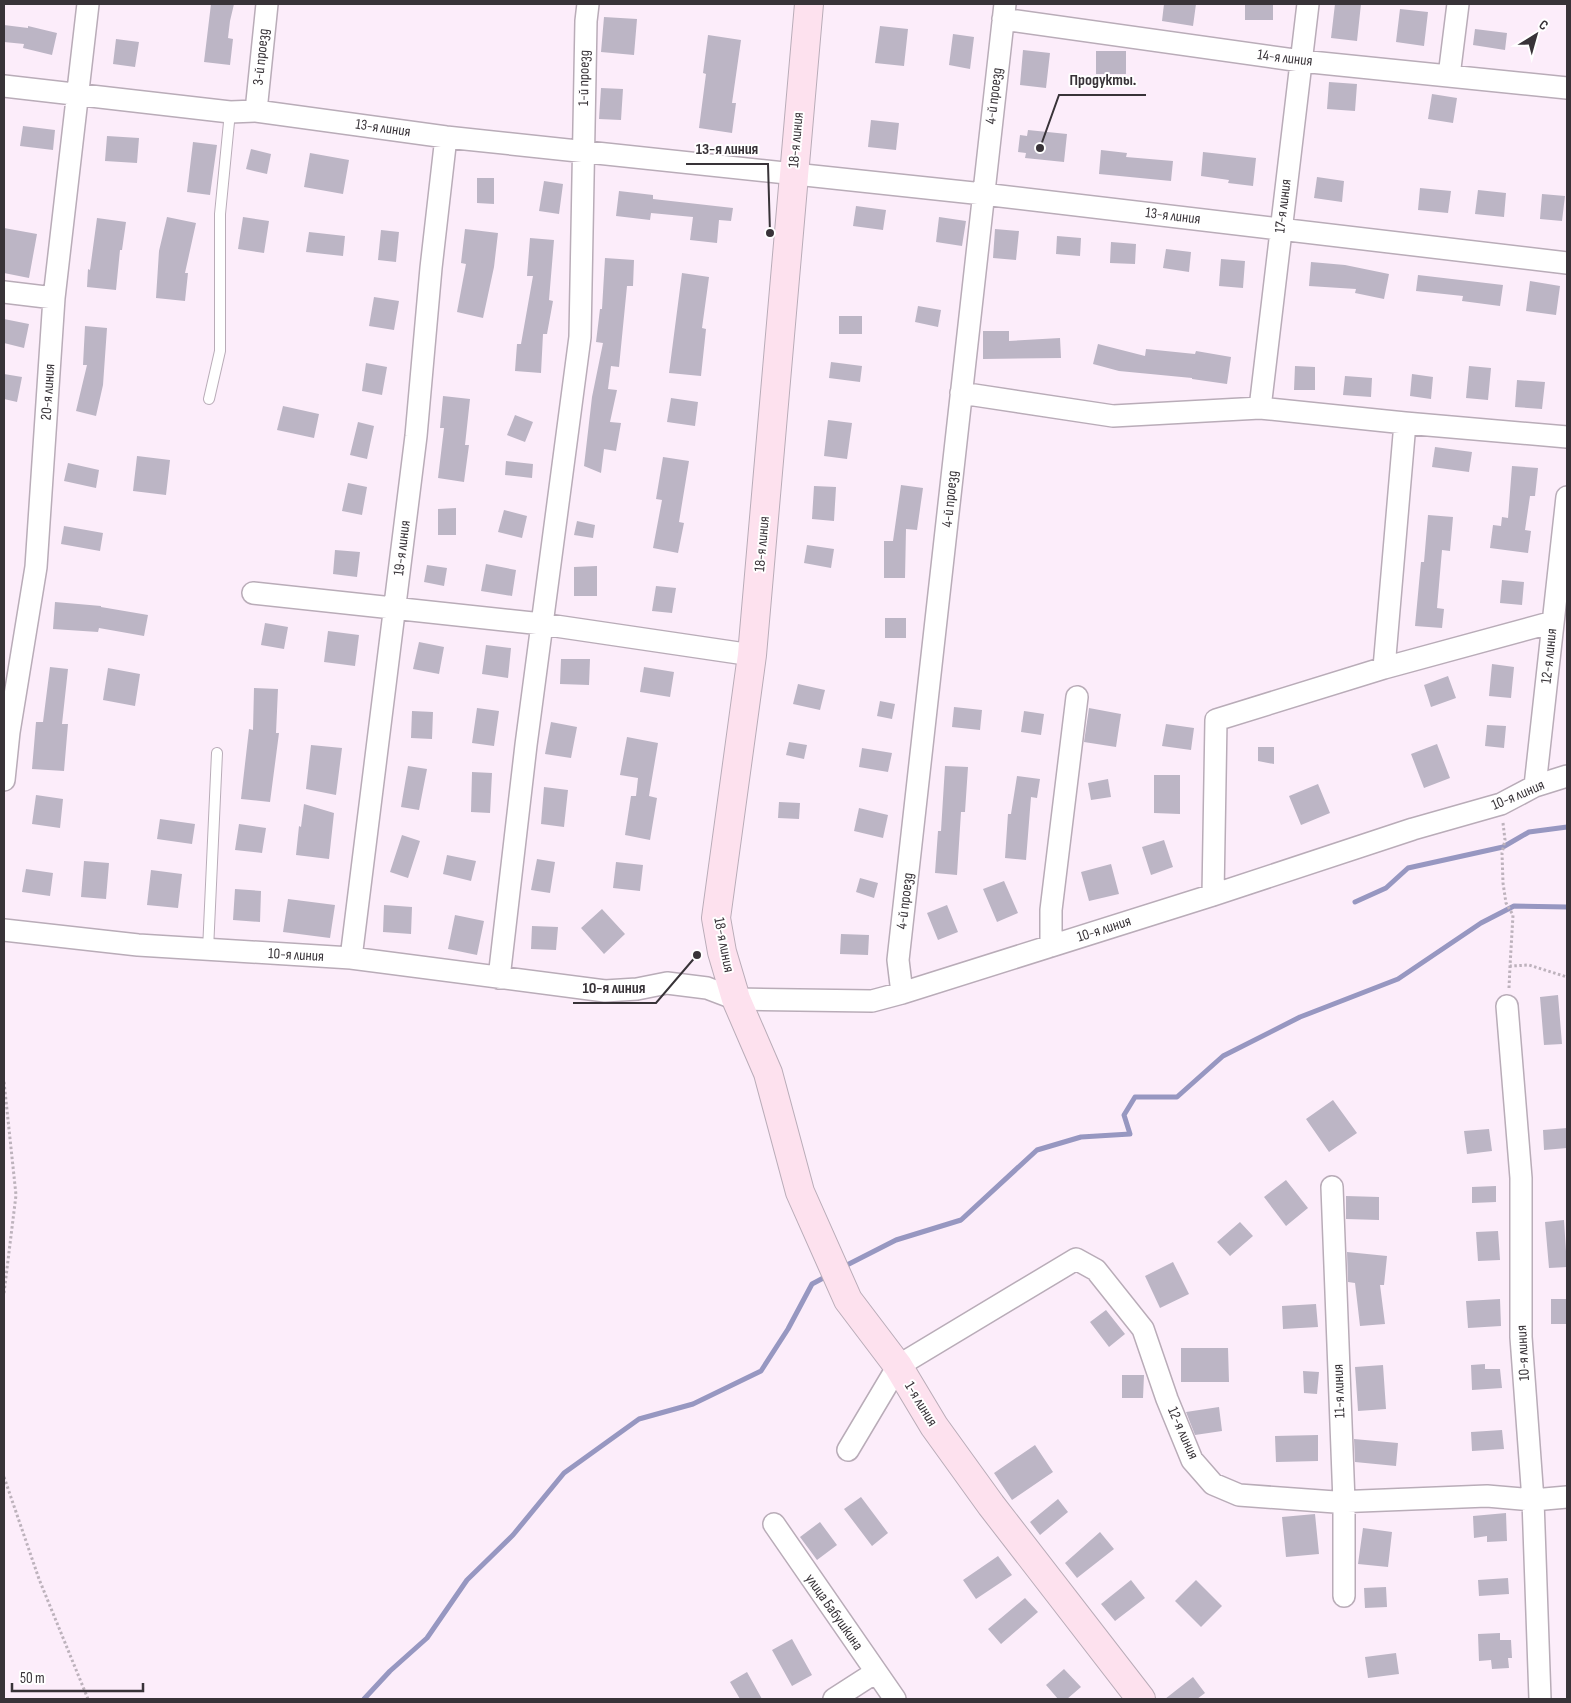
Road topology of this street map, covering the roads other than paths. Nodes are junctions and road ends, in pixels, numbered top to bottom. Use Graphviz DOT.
graph roads {
  1 [pos="88,4"];
  2 [pos="267,4"];
  3 [pos="588,4"];
  4 [pos="809,4"];
  5 [pos="1308,4"];
  6 [pos="1458,4"];
  7 [pos="1004,12"];
  8 [pos="1301,61"];
  9 [pos="1449,76"];
  10 [pos="4,86"];
  11 [pos="1567,88"];
  12 [pos="78,95"];
  13 [pos="256,111"];
  14 [pos="230,112"];
  15 [pos="446,137"];
  16 [pos="583,152"];
  17 [pos="793,175"];
  18 [pos="983,194"];
  19 [pos="1280,229"];
  20 [pos="1567,263"];
  21 [pos="4,292"];
  22 [pos="54,298"];
  23 [pos="962,393"];
  24 [pos="209,399"];
  25 [pos="1260,408"];
  26 [pos="1405,423"];
  27 [pos="1567,437"];
  28 [pos="1567,497"];
  29 [pos="254,593"];
  30 [pos="395,608"];
  31 [pos="1553,622"];
  32 [pos="542,624"];
  33 [pos="752,655"];
  34 [pos="1384,668"];
  35 [pos="1077,697"];
  36 [pos="7,731"];
  37 [pos="217,753"];
  38 [pos="1567,776"];
  39 [pos="4,780"];
  40 [pos="1535,786"];
  41 [pos="1213,895"];
  42 [pos="4,930"];
  43 [pos="1051,946"];
  44 [pos="208,950"];
  45 [pos="350,958"];
  46 [pos="499,978"];
  47 [pos="902,993"];
  48 [pos="736,999"];
  49 [pos="1507,1006"];
  50 [pos="768,1073"];
  51 [pos="1332,1187"];
  52 [pos="898,1366"];
  53 [pos="848,1450"];
  54 [pos="1567,1497"];
  55 [pos="1533,1500"];
  56 [pos="1344,1502"];
  57 [pos="774,1524"];
  58 [pos="1344,1596"];
  59 [pos="876,1672"];
  60 [pos="834,1699"];
  61 [pos="895,1699"];
  62 [pos="1141,1699"];
  63 [pos="1540,1699"];
  1 -- 12 [label="street, 20-я линия"];
  2 -- 13 [label="street, 3-й проезд"];
  3 -- 16 [label="street, 1-й проезд"];
  4 -- 17 [label="street, 18-я линия"];
  5 -- 8 [label="street, 17-я линия"];
  6 -- 9 [label="street"];
  7 -- 8 [label="street, 14-я линия"];
  7 -- 18 [label="street, 4-й проезд"];
  8 -- 9 [label="street, 14-я линия"];
  8 -- 19 [label="street, 17-я линия"];
  9 -- 11 [label="street, 14-я линия"];
  10 -- 12 [label="street, 13-я линия"];
  12 -- 14 [label="street, 13-я линия"];
  12 -- 22 [label="street, 20-я линия"];
  13 -- 14 [label="street, 13-я линия"];
  13 -- 15 [label="street, 13-я линия"];
  14 -- 24 [label="lane"];
  15 -- 16 [label="street, 13-я линия"];
  15 -- 30 [label="street, 19-я линия"];
  16 -- 17 [label="street, 13-я линия"];
  16 -- 32 [label="street, 1-й проезд"];
  17 -- 18 [label="street, 13-я линия"];
  17 -- 33 [label="street, 18-я линия"];
  18 -- 19 [label="street, 13-я линия"];
  18 -- 23 [label="street, 4-й проезд"];
  19 -- 20 [label="street, 13-я линия"];
  19 -- 25 [label="street, 17-я линия"];
  21 -- 22 [label="street"];
  22 -- 36 [label="street, 20-я линия"];
  23 -- 25 [label="street"];
  23 -- 47 [label="street, 4-й проезд"];
  25 -- 26 [label="street"];
  26 -- 27 [label="street"];
  26 -- 34 [label="street"];
  28 -- 31 [label="street, 12-я линия"];
  29 -- 30 [label="street"];
  30 -- 32 [label="street"];
  30 -- 45 [label="street, 19-я линия"];
  31 -- 34 [label="street"];
  31 -- 40 [label="street, 12-я линия"];
  32 -- 33 [label="street"];
  32 -- 46 [label="street, 1-й проезд"];
  33 -- 48 [label="street, 18-я линия"];
  34 -- 41 [label="street"];
  35 -- 43 [label="street"];
  36 -- 39 [label="street, 20-я линия"];
  37 -- 44 [label="lane"];
  38 -- 40 [label="street, 10-я линия"];
  40 -- 41 [label="street, 10-я линия"];
  41 -- 43 [label="street, 10-я линия"];
  42 -- 44 [label="street, 10-я линия"];
  43 -- 47 [label="street, 10-я линия"];
  44 -- 45 [label="street, 10-я линия"];
  45 -- 46 [label="street, 10-я линия"];
  46 -- 48 [label="street, 10-я линия"];
  47 -- 48 [label="street, 10-я линия"];
  48 -- 50 [label="street, 18-я линия"];
  49 -- 55 [label="street, 10-я линия"];
  50 -- 52 [label="street, 1-я линия"];
  51 -- 56 [label="street, 11-я линия"];
  52 -- 53 [label="street"];
  52 -- 56 [label="street, 12-я линия"];
  52 -- 62 [label="street, 1-я линия"];
  54 -- 55 [label="street, 12-я линия"];
  55 -- 56 [label="street, 12-я линия"];
  55 -- 63 [label="street, 10-я линия"];
  56 -- 58 [label="street, 11-я линия"];
  57 -- 59 [label="street, улица Бабушкина"];
  59 -- 60 [label="street"];
  59 -- 61 [label="street, улица Бабушкина"];
}
